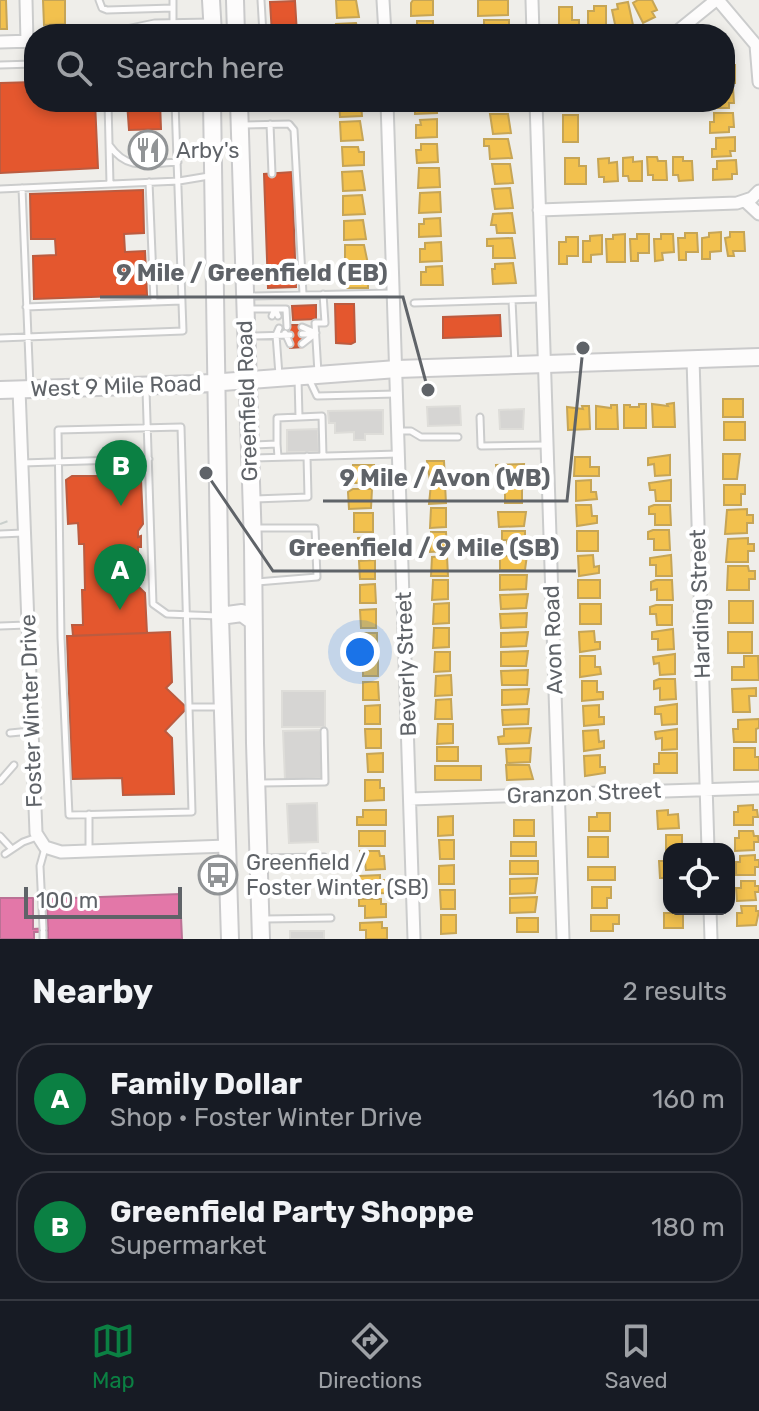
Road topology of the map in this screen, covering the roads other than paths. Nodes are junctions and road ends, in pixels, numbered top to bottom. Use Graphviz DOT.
graph roads {
  1 [pos="26,0"];
  2 [pos="99,0"];
  3 [pos="173,0"];
  4 [pos="211,0"];
  5 [pos="235,0"];
  6 [pos="261,0"];
  7 [pos="383,0"];
  8 [pos="532,0"];
  9 [pos="717,0"];
  10 [pos="173,8"];
  11 [pos="29,24"];
  12 [pos="173,24"];
  13 [pos="213,24"];
  14 [pos="236,24"];
  15 [pos="262,24"];
  16 [pos="384,24"];
  17 [pos="533,24"];
  18 [pos="687,24"];
  19 [pos="0,42"];
  20 [pos="24,42"];
  21 [pos="24,64"];
  22 [pos="0,65"];
  23 [pos="759,82"];
  24 [pos="108,112"];
  25 [pos="176,112"];
  26 [pos="212,112"];
  27 [pos="216,112"];
  28 [pos="239,112"];
  29 [pos="387,112"];
  30 [pos="536,112"];
  31 [pos="239,122"];
  32 [pos="270,124"];
  33 [pos="110,145"];
  34 [pos="178,162"];
  35 [pos="272,174"];
  36 [pos="179,181"];
  37 [pos="149,182"];
  38 [pos="214,183"];
  39 [pos="110,184"];
  40 [pos="22,188"];
  41 [pos="0,189"];
  42 [pos="759,191"];
  43 [pos="242,194"];
  44 [pos="745,201"];
  45 [pos="539,210"];
  46 [pos="759,214"];
  47 [pos="394,293"];
  48 [pos="303,294"];
  49 [pos="323,294"];
  50 [pos="542,299"];
  51 [pos="512,300"];
  52 [pos="182,301"];
  53 [pos="154,302"];
  54 [pos="245,303"];
  55 [pos="414,303"];
  56 [pos="26,307"];
  57 [pos="276,328"];
  58 [pos="302,330"];
  59 [pos="288,331"];
  60 [pos="316,333"];
  61 [pos="276,335"];
  62 [pos="246,336"];
  63 [pos="28,337"];
  64 [pos="0,338"];
  65 [pos="290,344"];
  66 [pos="302,344"];
  67 [pos="759,357"];
  68 [pos="693,359"];
  69 [pos="545,364"];
  70 [pos="515,365"];
  71 [pos="397,369"];
  72 [pos="307,374"];
  73 [pos="279,376"];
  74 [pos="248,379"];
  75 [pos="217,382"];
  76 [pos="146,385"];
  77 [pos="24,389"];
  78 [pos="0,390"];
  79 [pos="398,394"];
  80 [pos="299,417"];
  81 [pos="480,417"];
  82 [pos="148,429"];
  83 [pos="398,431"];
  84 [pos="458,437"];
  85 [pos="277,444"];
  86 [pos="547,445"];
  87 [pos="249,451"];
  88 [pos="400,454"];
  89 [pos="307,456"];
  90 [pos="323,456"];
  91 [pos="278,457"];
  92 [pos="149,459"];
  93 [pos="21,463"];
  94 [pos="58,463"];
  95 [pos="250,500"];
  96 [pos="252,528"];
  97 [pos="26,533"];
  98 [pos="0,534"];
  99 [pos="221,543"];
  100 [pos="253,545"];
  101 [pos="252,582"];
  102 [pos="186,615"];
  103 [pos="220,616"];
  104 [pos="253,621"];
  105 [pos="29,625"];
  106 [pos="0,626"];
  107 [pos="189,707"];
  108 [pos="223,707"];
  109 [pos="32,731"];
  110 [pos="324,731"];
  111 [pos="10,733"];
  112 [pos="14,765"];
  113 [pos="0,781"];
  114 [pos="257,783"];
  115 [pos="759,788"];
  116 [pos="706,790"];
  117 [pos="558,794"];
  118 [pos="410,799"];
  119 [pos="89,814"];
  120 [pos="0,836"];
  121 [pos="42,842"];
  122 [pos="708,843"];
  123 [pos="227,846"];
  124 [pos="11,848"];
  125 [pos="90,851"];
  126 [pos="5,854"];
  127 [pos="324,857"];
  128 [pos="259,858"];
  129 [pos="228,882"];
  130 [pos="710,915"];
  131 [pos="331,918"];
  132 [pos="260,920"];
  133 [pos="43,933"];
  134 [pos="230,939"];
  135 [pos="240,939"];
  136 [pos="252,939"];
  137 [pos="261,939"];
  138 [pos="414,939"];
  139 [pos="563,939"];
  140 [pos="711,939"];
  1 -- 11 [label="street"];
  2 -- 10 [label="lane"];
  3 -- 10 [label="lane"];
  4 -- 13 [label="main road"];
  5 -- 14 [label="main road"];
  6 -- 15 [label="lane"];
  7 -- 16 [label="street"];
  8 -- 17 [label="street"];
  9 -- 18 [label="street"];
  9 -- 23 [label="street"];
  10 -- 12 [label="lane"];
  19 -- 20 [label="street"];
  21 -- 22 [label="lane"];
  24 -- 33 [label="lane"];
  25 -- 34 [label="lane"];
  26 -- 38 [label="main road, Greenfield Road"];
  27 -- 31 [label="main road"];
  28 -- 31 [label="main road, Greenfield Road"];
  29 -- 47 [label="street, Beverly Street"];
  30 -- 45 [label="street, Avon Road"];
  31 -- 32 [label="lane"];
  31 -- 43 [label="main road, Greenfield Road"];
  32 -- 35 [label="lane"];
  32 -- 48 [label="lane"];
  33 -- 34 [label="lane"];
  33 -- 39 [label="lane"];
  34 -- 36 [label="lane"];
  36 -- 37 [label="lane"];
  36 -- 38 [label="lane"];
  36 -- 52 [label="lane"];
  37 -- 39 [label="lane"];
  37 -- 53 [label="lane"];
  38 -- 43 [label="main road"];
  38 -- 75 [label="main road, Greenfield Road"];
  39 -- 40 [label="lane"];
  40 -- 41 [label="lane"];
  40 -- 56 [label="lane"];
  42 -- 44 [label="street"];
  43 -- 54 [label="main road, Greenfield Road"];
  44 -- 45 [label="street"];
  44 -- 46 [label="street"];
  45 -- 50 [label="street, Avon Road"];
  47 -- 49 [label="lane"];
  47 -- 71 [label="street, Beverly Street"];
  48 -- 49 [label="lane"];
  48 -- 54 [label="lane"];
  49 -- 60 [label="lane"];
  50 -- 51 [label="lane"];
  50 -- 69 [label="street, Avon Road"];
  51 -- 55 [label="lane"];
  51 -- 70 [label="lane"];
  52 -- 53 [label="lane"];
  52 -- 63 [label="lane"];
  53 -- 56 [label="lane"];
  54 -- 59 [label="lane"];
  54 -- 62 [label="main road, Greenfield Road"];
  56 -- 63 [label="lane"];
  57 -- 61 [label="lane"];
  58 -- 60 [label="lane"];
  59 -- 61 [label="lane"];
  59 -- 65 [label="lane"];
  60 -- 66 [label="lane"];
  60 -- 72 [label="lane"];
  61 -- 62 [label="lane"];
  61 -- 73 [label="lane"];
  62 -- 74 [label="main road, Greenfield Road"];
  63 -- 64 [label="lane"];
  63 -- 77 [label="lane"];
  67 -- 68 [label="main road, West 9 Mile Road"];
  68 -- 69 [label="main road, West 9 Mile Road"];
  68 -- 116 [label="street, Harding Street"];
  69 -- 70 [label="main road, West 9 Mile Road"];
  69 -- 86 [label="street, Avon Road"];
  70 -- 71 [label="main road, West 9 Mile Road"];
  71 -- 72 [label="main road, West 9 Mile Road"];
  71 -- 79 [label="street, Beverly Street"];
  72 -- 73 [label="main road, West 9 Mile Road"];
  72 -- 79 [label="lane"];
  72 -- 80 [label="lane"];
  73 -- 74 [label="main road, West 9 Mile Road"];
  74 -- 75 [label="main road, West 9 Mile Road"];
  74 -- 87 [label="main road, Greenfield Road"];
  75 -- 76 [label="main road, West 9 Mile Road"];
  75 -- 99 [label="main road, Greenfield Road"];
  76 -- 77 [label="main road, West 9 Mile Road"];
  76 -- 82 [label="lane"];
  77 -- 78 [label="main road, West 9 Mile Road"];
  77 -- 93 [label="street, Foster Winter Drive"];
  79 -- 83 [label="street, Beverly Street"];
  80 -- 85 [label="lane"];
  80 -- 90 [label="lane"];
  81 -- 86 [label="lane"];
  82 -- 92 [label="lane"];
  82 -- 94 [label="lane"];
  82 -- 102 [label="lane"];
  83 -- 84 [label="lane"];
  83 -- 88 [label="street, Beverly Street"];
  85 -- 87 [label="lane"];
  85 -- 91 [label="lane"];
  86 -- 117 [label="street, Avon Road"];
  87 -- 91 [label="lane"];
  87 -- 95 [label="main road, Greenfield Road"];
  88 -- 90 [label="lane"];
  88 -- 118 [label="street, Beverly Street"];
  89 -- 90 [label="lane"];
  89 -- 91 [label="lane"];
  89 -- 95 [label="lane"];
  92 -- 94 [label="lane"];
  92 -- 102 [label="lane"];
  93 -- 94 [label="lane"];
  93 -- 97 [label="street, Foster Winter Drive"];
  94 -- 119 [label="lane"];
  95 -- 96 [label="main road, Greenfield Road"];
  96 -- 100 [label="main road, Greenfield Road"];
  96 -- 101 [label="lane"];
  97 -- 98 [label="lane"];
  97 -- 105 [label="street, Foster Winter Drive"];
  99 -- 100 [label="main road"];
  99 -- 103 [label="main road, Greenfield Road"];
  100 -- 101 [label="main road, Greenfield Road"];
  101 -- 104 [label="main road, Greenfield Road"];
  102 -- 103 [label="lane"];
  102 -- 107 [label="lane"];
  103 -- 104 [label="main road"];
  103 -- 108 [label="main road, Greenfield Road"];
  104 -- 114 [label="main road, Greenfield Road"];
  105 -- 106 [label="lane"];
  105 -- 109 [label="street, Foster Winter Drive"];
  107 -- 108 [label="lane"];
  107 -- 119 [label="lane"];
  108 -- 123 [label="main road, Greenfield Road"];
  109 -- 111 [label="lane"];
  109 -- 121 [label="street, Foster Winter Drive"];
  110 -- 114 [label="lane"];
  112 -- 113 [label="lane"];
  114 -- 128 [label="main road, Greenfield Road"];
  115 -- 116 [label="street, Granzon Street"];
  116 -- 117 [label="street, Granzon Street"];
  116 -- 122 [label="street, Harding Street"];
  117 -- 118 [label="street, Granzon Street"];
  117 -- 139 [label="street, Avon Road"];
  118 -- 138 [label="street, Beverly Street"];
  119 -- 125 [label="lane"];
  120 -- 124 [label="lane"];
  121 -- 124 [label="lane"];
  121 -- 125 [label="street"];
  121 -- 133 [label="lane"];
  123 -- 125 [label="street"];
  123 -- 129 [label="main road, Greenfield Road"];
  123 -- 136 [label="main road"];
  124 -- 126 [label="lane"];
  127 -- 128 [label="lane"];
  128 -- 132 [label="main road, Greenfield Road"];
  129 -- 134 [label="main road, Greenfield Road"];
  129 -- 135 [label="main road"];
  130 -- 140 [label="street"];
  131 -- 132 [label="lane"];
  132 -- 137 [label="main road, Greenfield Road"];
}
